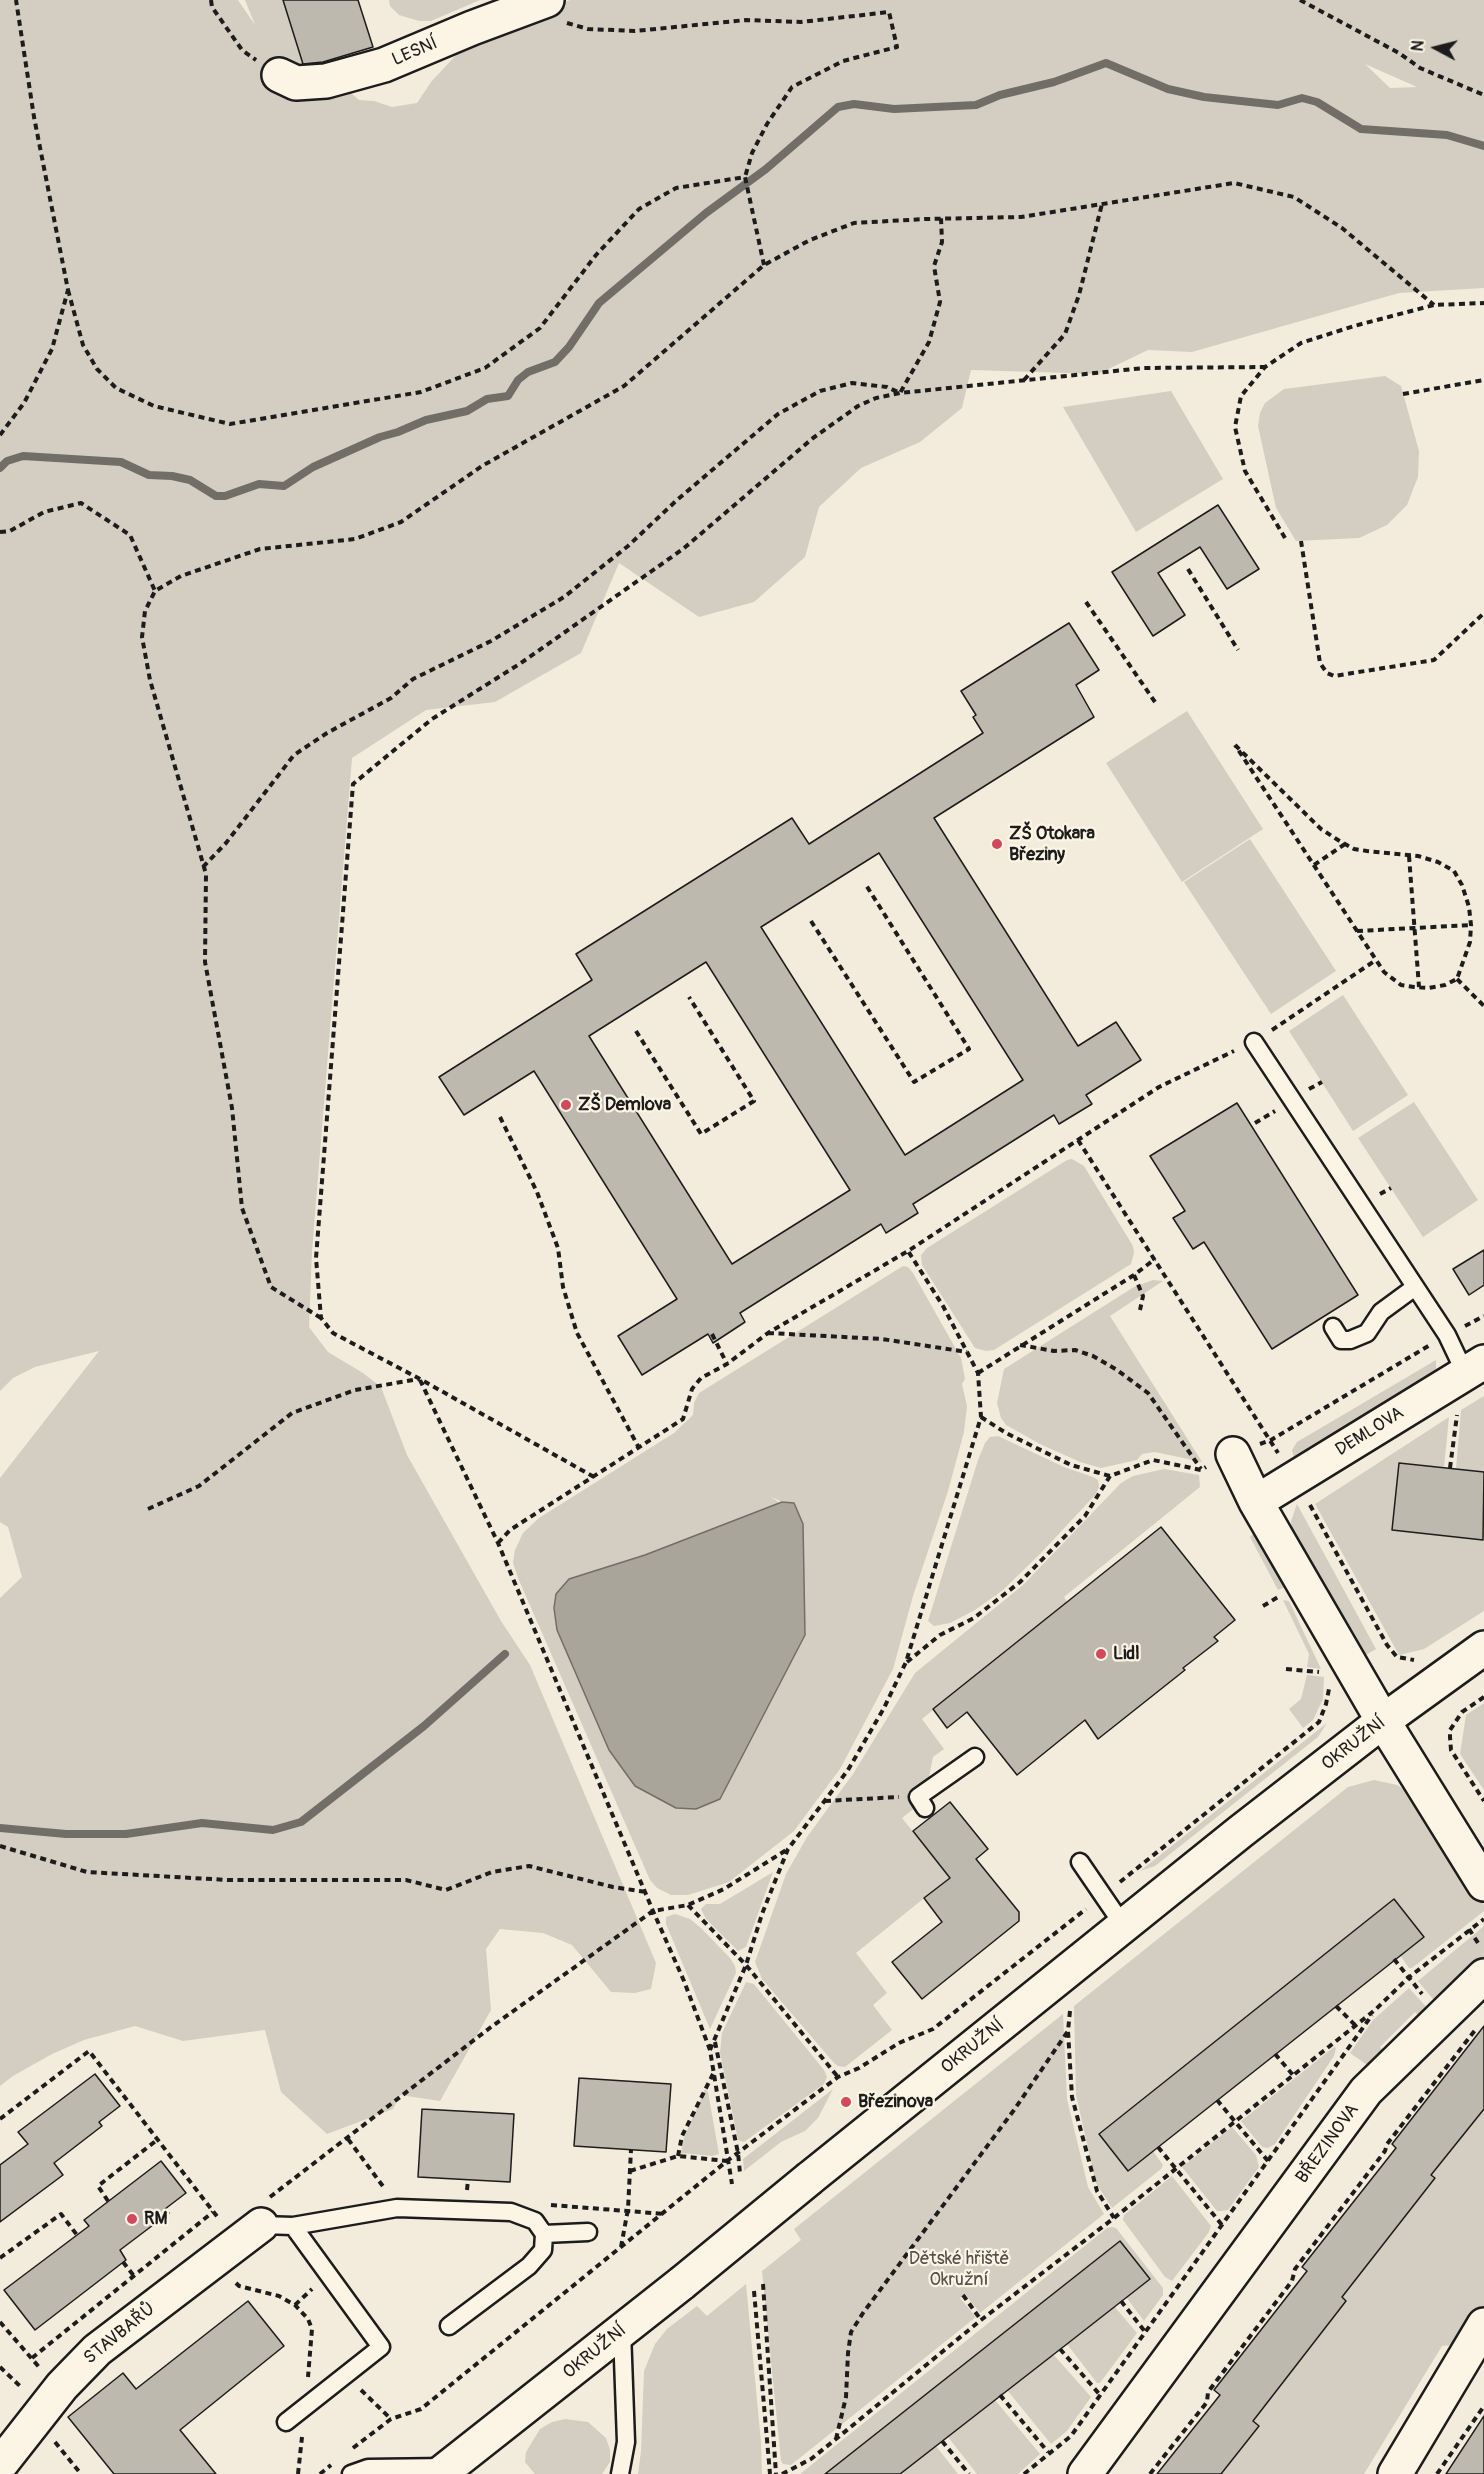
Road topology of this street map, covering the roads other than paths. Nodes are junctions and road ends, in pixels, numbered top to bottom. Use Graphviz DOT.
graph roads {
  1 [pos="547,0"];
  2 [pos="279,75"];
  3 [pos="1254,1042"];
  4 [pos="1415,1287"];
  5 [pos="1333,1327"];
  6 [pos="1474,1368"];
  7 [pos="1233,1454"];
  8 [pos="1256,1502"];
  9 [pos="1484,1648"];
  10 [pos="1383,1721"];
  11 [pos="975,1757"];
  12 [pos="922,1803"];
  13 [pos="1080,1862"];
  14 [pos="1484,1884"];
  15 [pos="1123,1925"];
  16 [pos="1484,1976"];
  17 [pos="262,2213"];
  18 [pos="293,2226"];
  19 [pos="588,2232"];
  20 [pos="544,2234"];
  21 [pos="1484,2325"];
  22 [pos="449,2326"];
  23 [pos="622,2331"];
  24 [pos="286,2422"];
  25 [pos="0,2464"];
  26 [pos="444,2470"];
  27 [pos="351,2474"];
  28 [pos="620,2474"];
  29 [pos="1085,2474"];
  30 [pos="1395,2474"];
  1 -- 2 [label="street, LESNÍ"];
  3 -- 4 [label="lane"];
  4 -- 5 [label="lane"];
  4 -- 6 [label="lane"];
  6 -- 8 [label="street, DEMLOVA"];
  7 -- 8 [label="street"];
  8 -- 10 [label="street"];
  9 -- 10 [label="street, OKRUŽNÍ"];
  10 -- 14 [label="street"];
  10 -- 15 [label="street, OKRUŽNÍ"];
  11 -- 12 [label="lane"];
  13 -- 15 [label="lane"];
  15 -- 23 [label="street, OKRUŽNÍ, bridge"];
  16 -- 29 [label="street, BŘEZINOVA"];
  17 -- 18 [label="lane"];
  17 -- 25 [label="street, STAVBAŘŮ"];
  18 -- 20 [label="lane"];
  18 -- 24 [label="lane"];
  19 -- 20 [label="lane"];
  20 -- 22 [label="lane"];
  21 -- 30 [label="street"];
  23 -- 26 [label="street, OKRUŽNÍ"];
  23 -- 28 [label="lane"];
  26 -- 27 [label="lane"];
}
